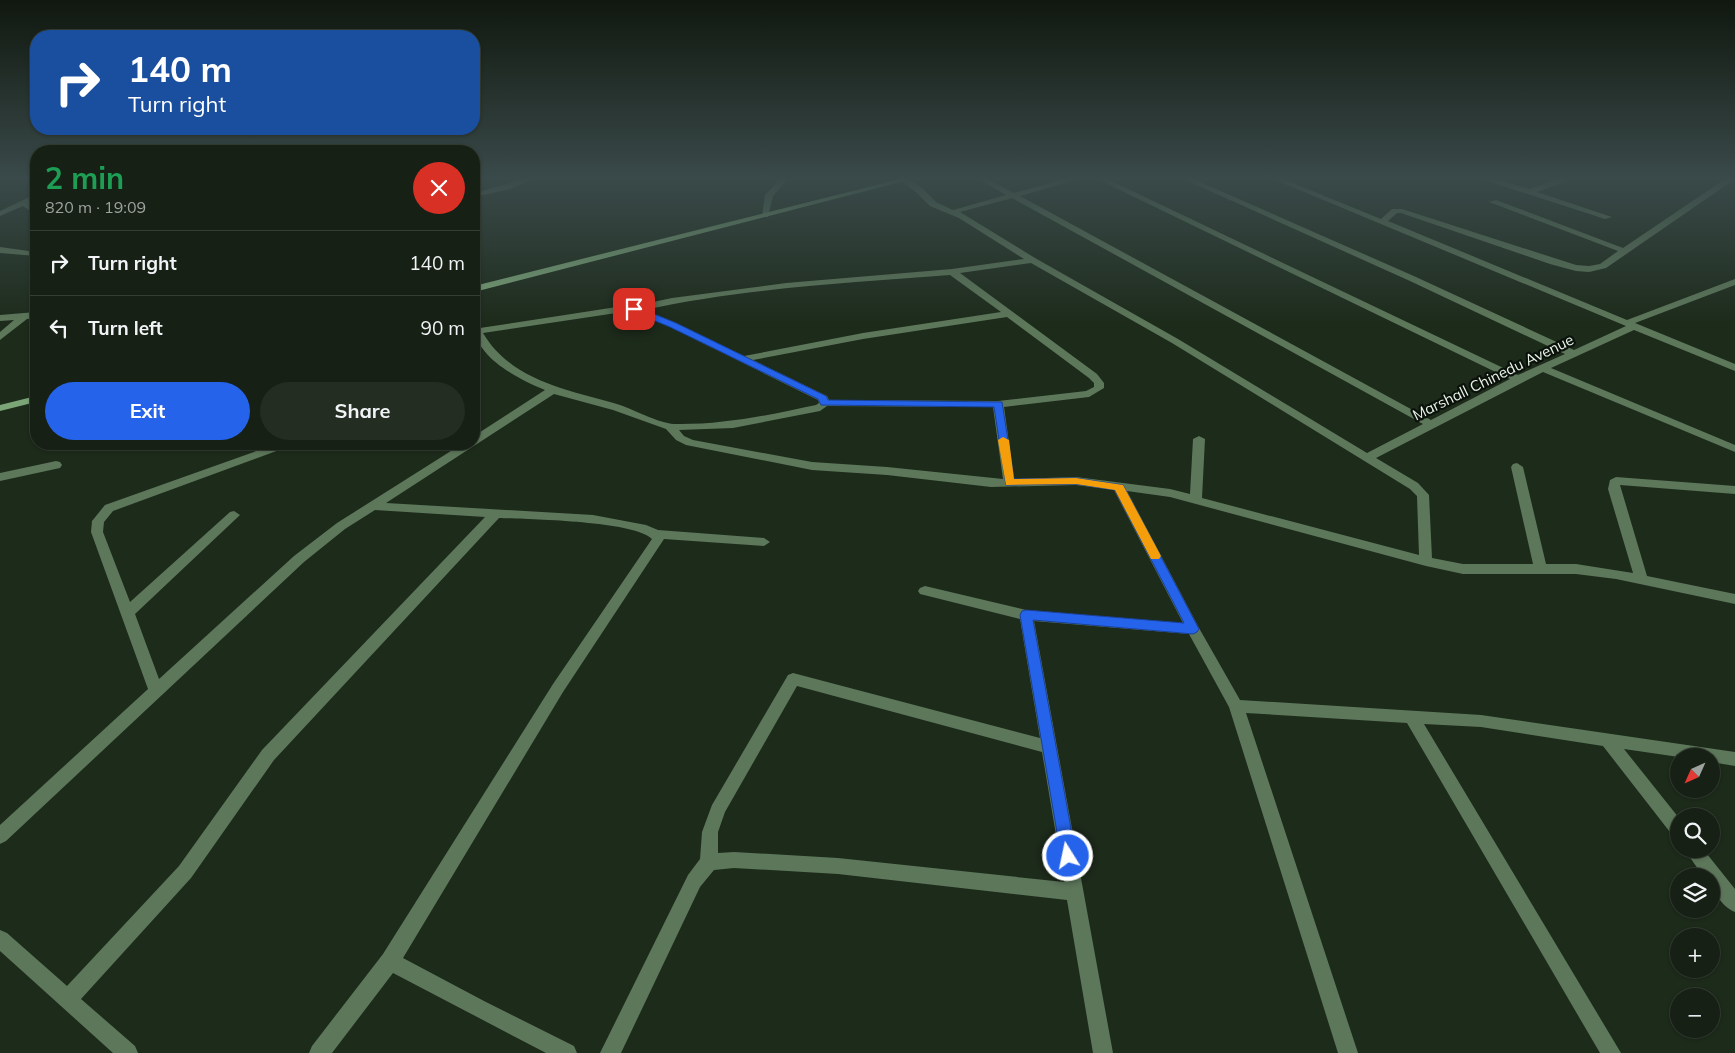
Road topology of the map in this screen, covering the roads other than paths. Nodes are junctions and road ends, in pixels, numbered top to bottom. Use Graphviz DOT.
graph roads {
  1 [pos="720,226"];
  2 [pos="976,226"];
  3 [pos="1068,226"];
  4 [pos="1199,226"];
  5 [pos="1294,226"];
  6 [pos="1392,226"];
  7 [pos="1450,226"];
  8 [pos="1558,226"];
  9 [pos="1659,226"];
  10 [pos="0,250"];
  11 [pos="1625,251"];
  12 [pos="30,253"];
  13 [pos="1032,260"];
  14 [pos="952,272"];
  15 [pos="1735,282"];
  16 [pos="480,287"];
  17 [pos="634,309"];
  18 [pos="1009,314"];
  19 [pos="24,316"];
  20 [pos="30,316"];
  21 [pos="0,318"];
  22 [pos="1631,325"];
  23 [pos="480,328"];
  24 [pos="0,337"];
  25 [pos="480,339"];
  26 [pos="1574,354"];
  27 [pos="742,359"];
  28 [pos="1543,368"];
  29 [pos="1735,368"];
  30 [pos="1518,379"];
  31 [pos="553,390"];
  32 [pos="30,400"];
  33 [pos="824,403"];
  34 [pos="998,404"];
  35 [pos="0,408"];
  36 [pos="1431,424"];
  37 [pos="670,427"];
  38 [pos="480,437"];
  39 [pos="1199,439"];
  40 [pos="1735,449"];
  41 [pos="269,450"];
  42 [pos="460,450"];
  43 [pos="1366,458"];
  44 [pos="56,465"];
  45 [pos="1517,467"];
  46 [pos="0,477"];
  47 [pos="1009,482"];
  48 [pos="1119,487"];
  49 [pos="1735,490"];
  50 [pos="1196,499"];
  51 [pos="372,506"];
  52 [pos="496,513"];
  53 [pos="234,515"];
  54 [pos="655,534"];
  55 [pos="764,542"];
  56 [pos="1426,561"];
  57 [pos="1540,569"];
  58 [pos="1641,579"];
  59 [pos="925,591"];
  60 [pos="1735,600"];
  61 [pos="127,613"];
  62 [pos="1026,615"];
  63 [pos="1193,629"];
  64 [pos="156,690"];
  65 [pos="1236,706"];
  66 [pos="1412,717"];
  67 [pos="1608,740"];
  68 [pos="1049,747"];
  69 [pos="1735,759"];
  70 [pos="1670,819"];
  71 [pos="0,836"];
  72 [pos="1700,858"];
  73 [pos="708,862"];
  74 [pos="1075,892"];
  75 [pos="1735,903"];
  76 [pos="0,939"];
  77 [pos="390,961"];
  78 [pos="68,999"];
  79 [pos="128,1053"];
  80 [pos="320,1053"];
  81 [pos="567,1053"];
  82 [pos="610,1053"];
  83 [pos="1103,1053"];
  84 [pos="1348,1053"];
  85 [pos="1612,1053"];
  1 -- 16 [label="main road"];
  2 -- 13 [label="street"];
  3 -- 36 [label="street"];
  4 -- 30 [label="street"];
  5 -- 26 [label="street"];
  6 -- 22 [label="street"];
  7 -- 11 [label="street"];
  8 -- 11 [label="street"];
  9 -- 11 [label="street"];
  10 -- 12 [label="street"];
  13 -- 14 [label="street"];
  13 -- 43 [label="street"];
  14 -- 17 [label="street"];
  14 -- 18 [label="street"];
  15 -- 22 [label="street, Marshall Chinedu Avenue"];
  17 -- 23 [label="street"];
  17 -- 27 [label="street"];
  18 -- 27 [label="street"];
  18 -- 34 [label="street"];
  19 -- 20 [label="street"];
  19 -- 21 [label="street"];
  19 -- 24 [label="street"];
  22 -- 26 [label="street, Marshall Chinedu Avenue"];
  22 -- 29 [label="street"];
  25 -- 31 [label="street"];
  26 -- 28 [label="street, Marshall Chinedu Avenue"];
  27 -- 33 [label="street"];
  28 -- 30 [label="street, Marshall Chinedu Avenue"];
  28 -- 40 [label="street"];
  30 -- 36 [label="street, Marshall Chinedu Avenue"];
  31 -- 37 [label="street"];
  31 -- 38 [label="street"];
  32 -- 35 [label="main road"];
  33 -- 34 [label="street"];
  33 -- 37 [label="street"];
  34 -- 47 [label="street"];
  36 -- 43 [label="street, Marshall Chinedu Avenue"];
  37 -- 47 [label="street"];
  39 -- 50 [label="street"];
  41 -- 61 [label="street"];
  42 -- 51 [label="street"];
  43 -- 56 [label="street"];
  44 -- 46 [label="street"];
  45 -- 57 [label="street"];
  47 -- 48 [label="street"];
  48 -- 50 [label="street"];
  48 -- 63 [label="street"];
  49 -- 58 [label="street"];
  50 -- 56 [label="street"];
  51 -- 52 [label="street"];
  51 -- 64 [label="street"];
  52 -- 54 [label="street"];
  52 -- 78 [label="street"];
  53 -- 61 [label="street"];
  54 -- 55 [label="street"];
  54 -- 77 [label="street"];
  56 -- 57 [label="street"];
  57 -- 58 [label="street"];
  58 -- 60 [label="street"];
  59 -- 62 [label="street"];
  61 -- 64 [label="street"];
  62 -- 63 [label="street"];
  62 -- 68 [label="street"];
  63 -- 65 [label="street"];
  64 -- 71 [label="street"];
  65 -- 66 [label="street"];
  65 -- 84 [label="street"];
  66 -- 67 [label="street"];
  66 -- 85 [label="street"];
  67 -- 69 [label="street"];
  67 -- 70 [label="street"];
  68 -- 73 [label="street"];
  68 -- 74 [label="street"];
  72 -- 75 [label="street"];
  73 -- 74 [label="street"];
  73 -- 82 [label="street"];
  74 -- 83 [label="street"];
  76 -- 78 [label="street"];
  77 -- 80 [label="street"];
  77 -- 81 [label="street"];
  78 -- 79 [label="street"];
}
